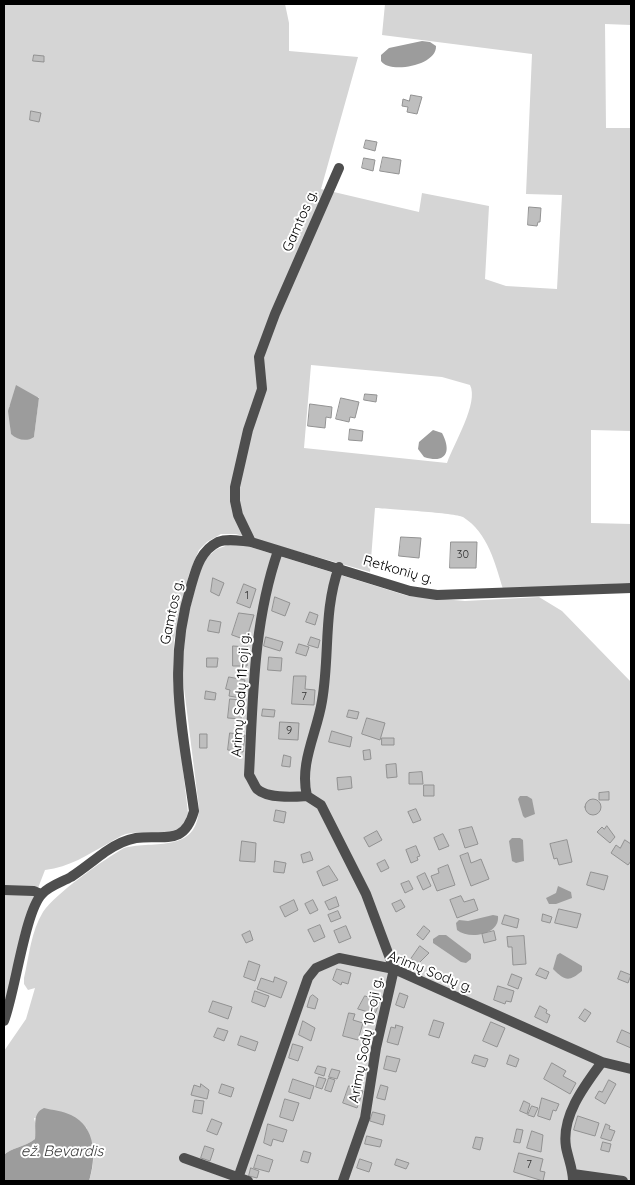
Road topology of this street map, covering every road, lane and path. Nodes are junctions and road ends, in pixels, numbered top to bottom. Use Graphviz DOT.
graph roads {
  1 [pos="339,168"];
  2 [pos="251,542"];
  3 [pos="278,551"];
  4 [pos="339,568"];
  5 [pos="631,588"];
  6 [pos="307,796"];
  7 [pos="4,890"];
  8 [pos="41,894"];
  9 [pos="394,969"];
  10 [pos="4,1021"];
  11 [pos="602,1062"];
  12 [pos="631,1069"];
  13 [pos="184,1158"];
  14 [pos="573,1178"];
  15 [pos="241,1180"];
  16 [pos="343,1181"];
  17 [pos="623,1181"];
  1 -- 2 [label="street, Gamtos g."];
  2 -- 3 [label="street, Retkonių g."];
  2 -- 8 [label="street, Gamtos g."];
  3 -- 4 [label="street, Retkonių g."];
  3 -- 6 [label="street, Arimų Sodų 11-oji g."];
  4 -- 5 [label="street, Retkonių g."];
  4 -- 6 [label="street"];
  6 -- 9 [label="street, Arimų Sodų 10-oji g."];
  7 -- 8 [label="street"];
  8 -- 10 [label="street"];
  9 -- 11 [label="street, Arimų Sodų g."];
  9 -- 15 [label="street, Arimų Sodų g."];
  9 -- 16 [label="street, Arimų Sodų 10-oji g."];
  11 -- 12 [label="street, Arimų Sodų g."];
  11 -- 14 [label="street"];
  13 -- 15 [label="street"];
  14 -- 17 [label="street"];
}
